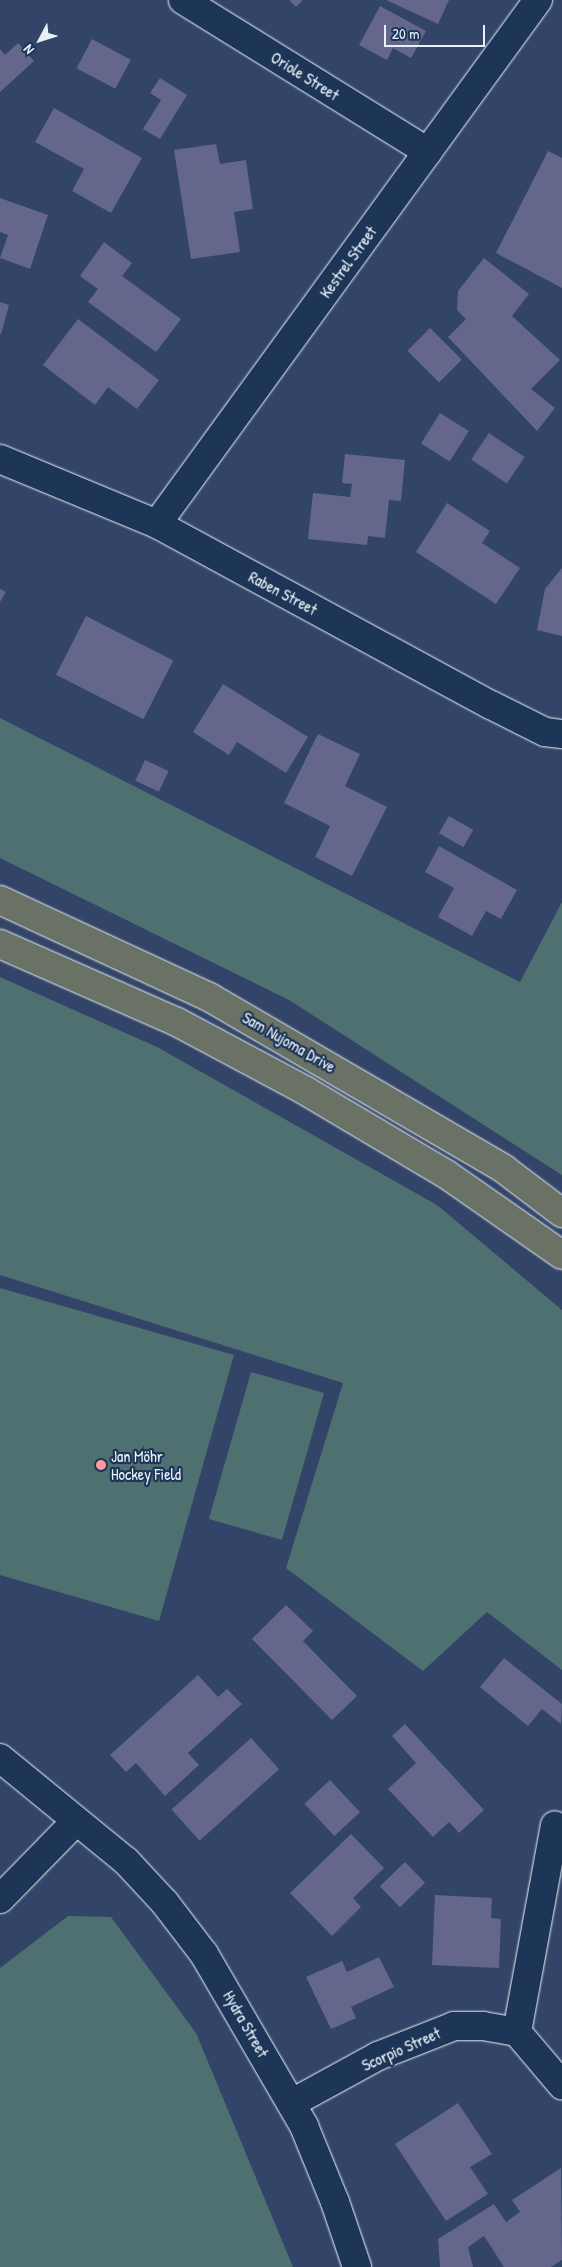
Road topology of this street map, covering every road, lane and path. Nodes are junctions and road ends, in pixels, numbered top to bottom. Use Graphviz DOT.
graph roads {
  1 [pos="182,0"];
  2 [pos="538,0"];
  3 [pos="428,152"];
  4 [pos="0,460"];
  5 [pos="157,524"];
  6 [pos="562,734"];
  7 [pos="0,900"];
  8 [pos="0,944"];
  9 [pos="562,1213"];
  10 [pos="562,1255"];
  11 [pos="0,1758"];
  12 [pos="76,1821"];
  13 [pos="555,1825"];
  14 [pos="0,1899"];
  15 [pos="517,2032"];
  16 [pos="562,2084"];
  17 [pos="292,2103"];
  18 [pos="357,2267"];
  1 -- 3 [label="street, Oriole Street"];
  2 -- 3 [label="street, Kestrel Street"];
  3 -- 5 [label="street, Kestrel Street"];
  4 -- 5 [label="street, Raben Street"];
  5 -- 6 [label="street, Raben Street"];
  7 -- 9 [label="highway, Sam Nujoma Drive"];
  8 -- 10 [label="highway, Sam Nujoma Drive"];
  11 -- 12 [label="street, Hydra Street"];
  12 -- 14 [label="street"];
  12 -- 17 [label="street, Hydra Street"];
  13 -- 15 [label="street"];
  15 -- 16 [label="street"];
  15 -- 17 [label="street, Scorpio Street"];
  17 -- 18 [label="street, Hydra Street"];
}
